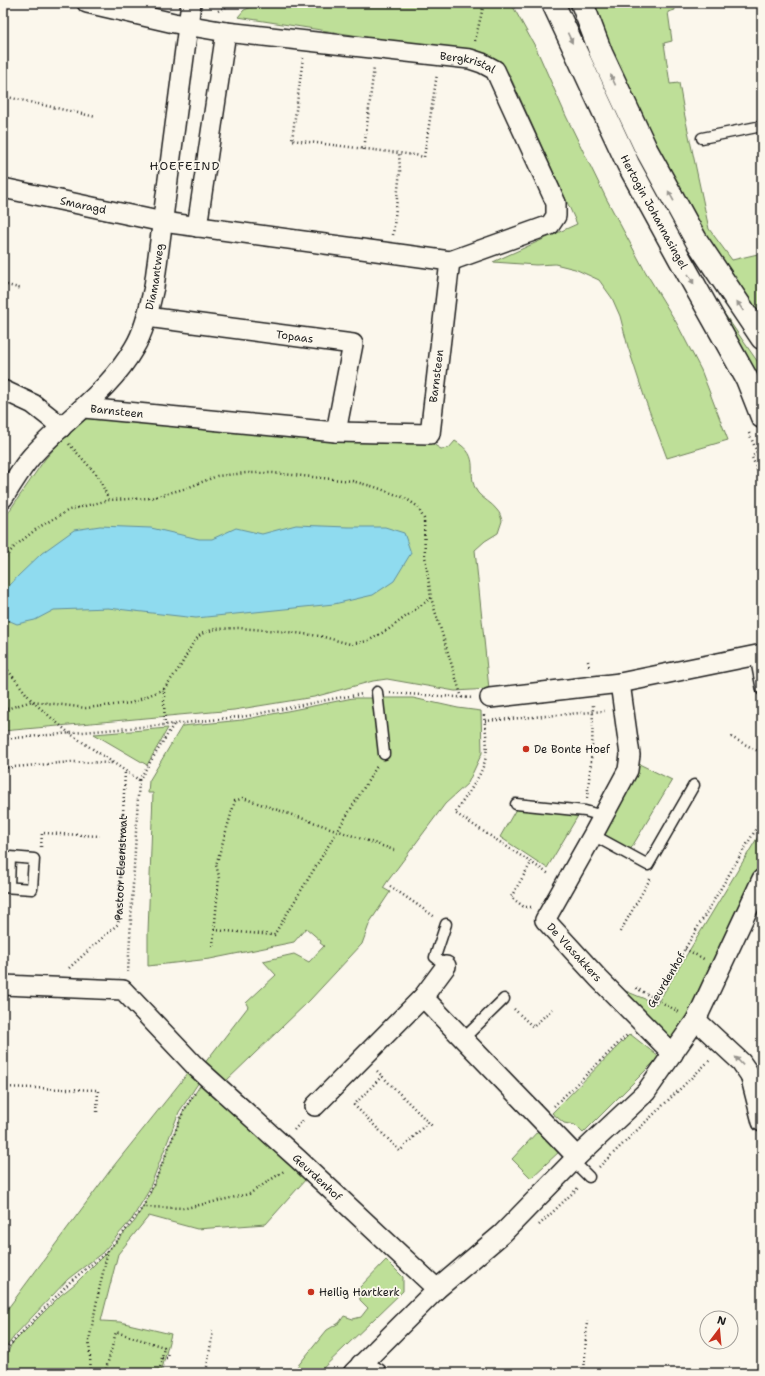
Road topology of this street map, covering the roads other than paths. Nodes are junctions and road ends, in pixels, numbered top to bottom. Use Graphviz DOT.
graph roads {
  1 [pos="87,3"];
  2 [pos="191,3"];
  3 [pos="553,3"];
  4 [pos="582,3"];
  5 [pos="189,26"];
  6 [pos="226,32"];
  7 [pos="762,126"];
  8 [pos="702,138"];
  9 [pos="3,188"];
  10 [pos="163,222"];
  11 [pos="197,227"];
  12 [pos="450,261"];
  13 [pos="147,318"];
  14 [pos="762,338"];
  15 [pos="3,390"];
  16 [pos="84,408"];
  17 [pos="762,417"];
  18 [pos="61,428"];
  19 [pos="336,432"];
  20 [pos="3,498"];
  21 [pos="759,654"];
  22 [pos="620,683"];
  23 [pos="762,690"];
  24 [pos="377,692"];
  25 [pos="486,698"];
  26 [pos="384,754"];
  27 [pos="694,785"];
  28 [pos="516,804"];
  29 [pos="603,816"];
  30 [pos="593,834"];
  31 [pos="762,879"];
  32 [pos="6,887"];
  33 [pos="446,924"];
  34 [pos="446,966"];
  35 [pos="3,986"];
  36 [pos="423,997"];
  37 [pos="504,999"];
  38 [pos="696,1020"];
  39 [pos="463,1039"];
  40 [pos="673,1054"];
  41 [pos="315,1106"];
  42 [pos="762,1122"];
  43 [pos="575,1159"];
  44 [pos="589,1177"];
  45 [pos="438,1289"];
  46 [pos="364,1370"];
  1 -- 5 [label="street, Bergkristal"];
  2 -- 5 [label="street, Diamantweg"];
  3 -- 17 [label="main road, Hertogin Johannasingel, one-way"];
  14 -- 4 [label="main road, Hertogin Johannasingel, one-way"];
  5 -- 6 [label="street, Bergkristal"];
  5 -- 10 [label="street, Diamantweg"];
  6 -- 11 [label="street"];
  6 -- 12 [label="street, Bergkristal"];
  7 -- 8 [label="lane"];
  9 -- 10 [label="street, Smaragd"];
  10 -- 11 [label="street"];
  10 -- 13 [label="street, Diamantweg"];
  11 -- 12 [label="street"];
  12 -- 19 [label="street, Barnsteen"];
  13 -- 16 [label="street, Diamantweg"];
  13 -- 19 [label="street, Topaas"];
  15 -- 18 [label="street"];
  16 -- 18 [label="street, Diamantweg"];
  16 -- 19 [label="street, Barnsteen"];
  18 -- 20 [label="street, Diamantweg"];
  21 -- 22 [label="street"];
  21 -- 23 [label="lane"];
  22 -- 25 [label="street"];
  22 -- 29 [label="street, De Vlasakkers"];
  24 -- 26 [label="lane"];
  27 -- 30 [label="lane"];
  28 -- 29 [label="lane"];
  29 -- 30 [label="street, De Vlasakkers"];
  30 -- 40 [label="street, De Vlasakkers"];
  31 -- 38 [label="street"];
  32 -- 32 [label="lane"];
  33 -- 34 [label="lane"];
  34 -- 36 [label="street"];
  35 -- 45 [label="street, Geurdenhof"];
  36 -- 39 [label="street"];
  36 -- 41 [label="street"];
  37 -- 39 [label="lane"];
  38 -- 40 [label="street"];
  42 -- 38 [label="street, one-way"];
  39 -- 43 [label="street"];
  40 -- 43 [label="street"];
  43 -- 44 [label="lane"];
  43 -- 45 [label="street"];
  45 -- 46 [label="street"];
}
